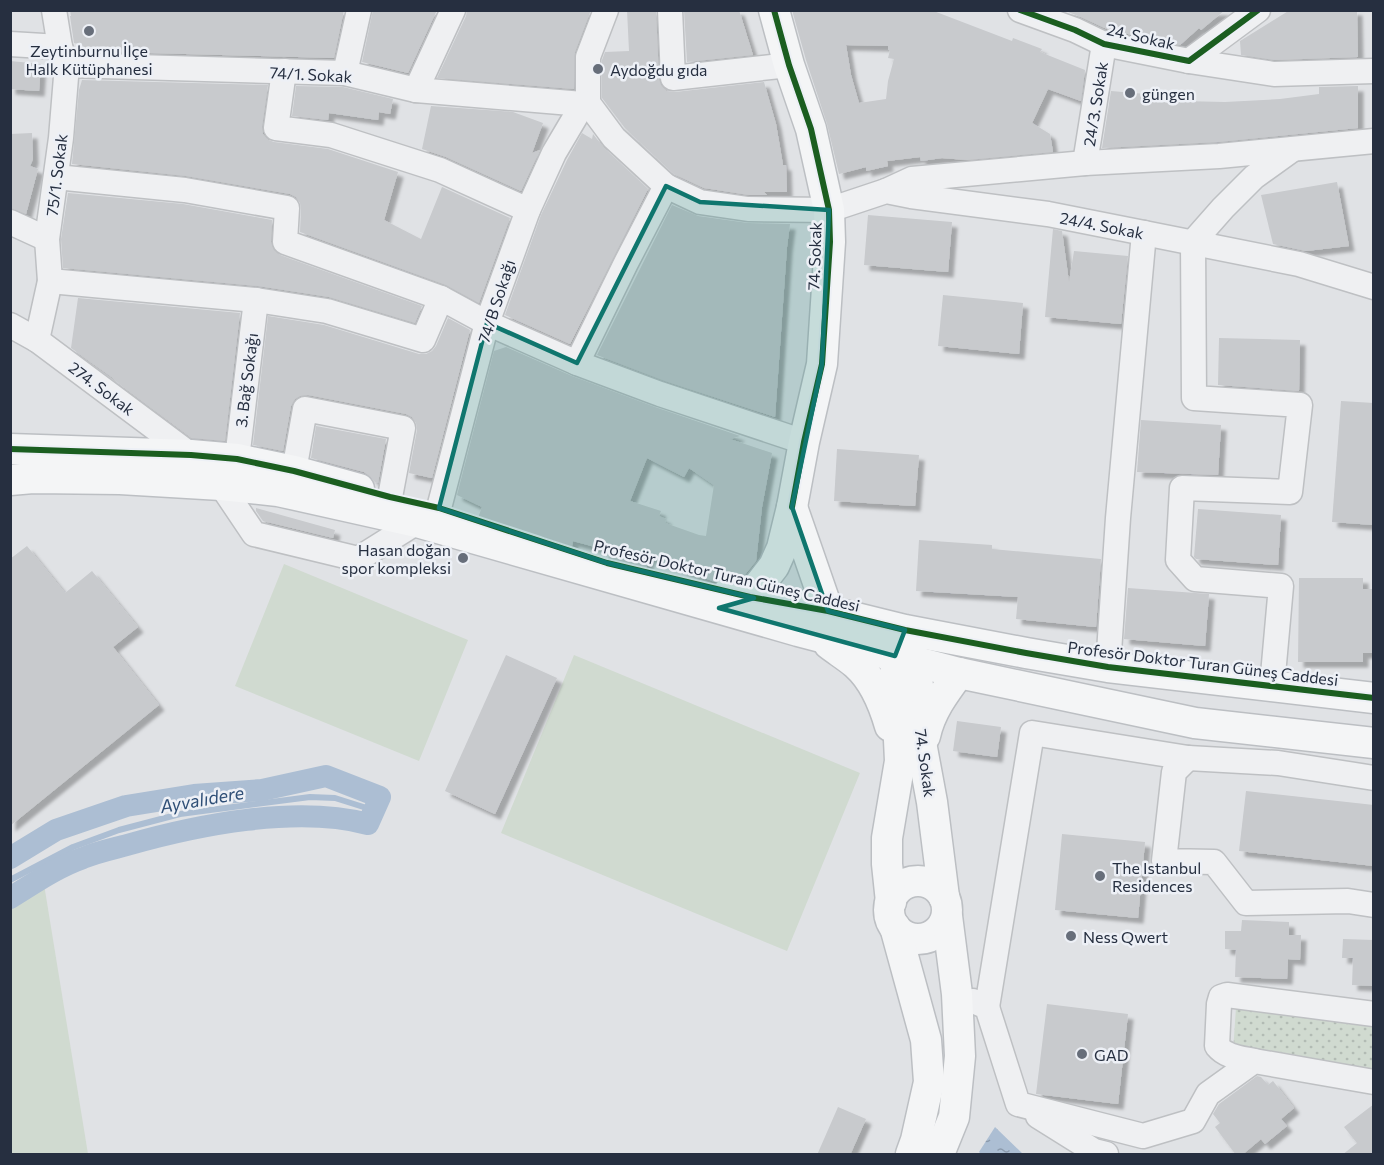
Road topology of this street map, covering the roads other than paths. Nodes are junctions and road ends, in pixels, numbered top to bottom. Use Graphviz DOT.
graph roads {
  1 [pos="54,10"];
  2 [pos="359,10"];
  3 [pos="453,10"];
  4 [pos="606,10"];
  5 [pos="670,10"];
  6 [pos="774,10"];
  7 [pos="1020,10"];
  8 [pos="1258,10"];
  9 [pos="10,44"];
  10 [pos="1104,44"];
  11 [pos="63,56"];
  12 [pos="1189,61"];
  13 [pos="789,65"];
  14 [pos="284,71"];
  15 [pos="1374,71"];
  16 [pos="345,73"];
  17 [pos="416,90"];
  18 [pos="586,104"];
  19 [pos="1374,141"];
  20 [pos="1293,149"];
  21 [pos="1085,163"];
  22 [pos="56,177"];
  23 [pos="666,186"];
  24 [pos="886,191"];
  25 [pos="528,210"];
  26 [pos="829,210"];
  27 [pos="10,222"];
  28 [pos="1144,233"];
  29 [pos="47,239"];
  30 [pos="1193,243"];
  31 [pos="50,281"];
  32 [pos="1374,286"];
  33 [pos="441,297"];
  34 [pos="256,300"];
  35 [pos="487,322"];
  36 [pos="10,325"];
  37 [pos="37,340"];
  38 [pos="577,363"];
  39 [pos="804,442"];
  40 [pos="10,449"];
  41 [pos="190,455"];
  42 [pos="237,459"];
  43 [pos="294,471"];
  44 [pos="10,480"];
  45 [pos="221,485"];
  46 [pos="390,498"];
  47 [pos="792,507"];
  48 [pos="428,515"];
  49 [pos="750,597"];
  50 [pos="719,608"];
  51 [pos="823,624"];
  52 [pos="904,649"];
  53 [pos="1108,667"];
  54 [pos="959,674"];
  55 [pos="1272,686"];
  56 [pos="1374,698"];
  57 [pos="1374,743"];
  58 [pos="911,754"];
  59 [pos="1188,758"];
  60 [pos="1374,778"];
  61 [pos="1374,905"];
  62 [pos="946,906"];
  63 [pos="893,914"];
  64 [pos="957,994"];
  65 [pos="987,1007"];
  66 [pos="1374,1014"];
  67 [pos="1254,1061"];
  68 [pos="1374,1082"];
  69 [pos="1018,1104"];
  70 [pos="911,1155"];
  71 [pos="939,1155"];
  72 [pos="1106,1155"];
  1 -- 11 [label="street, 75/1. Sokak"];
  2 -- 16 [label="street"];
  3 -- 17 [label="street"];
  4 -- 18 [label="street"];
  5 -- 13 [label="street"];
  6 -- 13 [label="main road, 74. Sokak"];
  7 -- 10 [label="street, 24. Sokak"];
  8 -- 12 [label="street"];
  9 -- 11 [label="street, 74/1. Sokak"];
  10 -- 12 [label="street, 24. Sokak"];
  10 -- 21 [label="street, 24/3. Sokak"];
  11 -- 14 [label="street, 74/1. Sokak"];
  11 -- 22 [label="street, 75/1. Sokak"];
  12 -- 15 [label="street, 24. Sokak"];
  13 -- 26 [label="main road, 74. Sokak"];
  14 -- 16 [label="street, 74/1. Sokak"];
  14 -- 25 [label="street"];
  16 -- 17 [label="street, 74/1. Sokak"];
  17 -- 18 [label="street, 74/1. Sokak"];
  18 -- 23 [label="street"];
  18 -- 25 [label="street, 74/B Sokağı"];
  19 -- 20 [label="street"];
  20 -- 21 [label="street"];
  20 -- 30 [label="street"];
  21 -- 24 [label="street"];
  22 -- 29 [label="street, 75/1. Sokak"];
  22 -- 33 [label="street"];
  23 -- 26 [label="street"];
  23 -- 38 [label="street"];
  24 -- 26 [label="street, 24/4. Sokak"];
  24 -- 28 [label="street, 24/4. Sokak"];
  25 -- 35 [label="street, 74/B Sokağı"];
  26 -- 39 [label="main road, 74. Sokak"];
  27 -- 29 [label="street"];
  28 -- 30 [label="street, 24/4. Sokak"];
  28 -- 53 [label="street"];
  29 -- 31 [label="street, 75/1. Sokak"];
  30 -- 32 [label="street, 24/4. Sokak"];
  30 -- 55 [label="street"];
  31 -- 34 [label="street"];
  31 -- 37 [label="street, 75/1. Sokak"];
  33 -- 34 [label="street"];
  33 -- 35 [label="street"];
  34 -- 42 [label="street, 3. Bağ Sokağı"];
  35 -- 38 [label="street"];
  35 -- 48 [label="street, 74/B Sokağı"];
  36 -- 37 [label="street, 274. Sokak"];
  37 -- 41 [label="street, 274. Sokak"];
  38 -- 39 [label="street"];
  39 -- 47 [label="main road, 74. Sokak"];
  40 -- 41 [label="main road, Profesör Doktor Turan Güneş Caddesi"];
  41 -- 42 [label="main road, Profesör Doktor Turan Güneş Caddesi"];
  42 -- 43 [label="main road, Profesör Doktor Turan Güneş Caddesi"];
  43 -- 46 [label="main road, Profesör Doktor Turan Güneş Caddesi"];
  43 -- 46 [label="street"];
  44 -- 45 [label="main road, Profesör Doktor Turan Güneş Caddesi"];
  45 -- 48 [label="main road, Profesör Doktor Turan Güneş Caddesi"];
  45 -- 48 [label="street"];
  46 -- 48 [label="main road, Profesör Doktor Turan Güneş Caddesi"];
  47 -- 49 [label="main road"];
  47 -- 51 [label="main road, 74. Sokak"];
  48 -- 49 [label="main road, Profesör Doktor Turan Güneş Caddesi"];
  48 -- 50 [label="main road, Profesör Doktor Turan Güneş Caddesi"];
  49 -- 50 [label="main road"];
  49 -- 51 [label="main road, Profesör Doktor Turan Güneş Caddesi"];
  50 -- 51 [label="main road, Profesör Doktor Turan Güneş Caddesi"];
  51 -- 52 [label="main road, Profesör Doktor Turan Güneş Caddesi"];
  51 -- 58 [label="main road"];
  52 -- 53 [label="main road, Profesör Doktor Turan Güneş Caddesi"];
  52 -- 54 [label="main road, Profesör Doktor Turan Güneş Caddesi"];
  52 -- 58 [label="main road"];
  53 -- 55 [label="main road, Profesör Doktor Turan Güneş Caddesi"];
  54 -- 57 [label="main road, Profesör Doktor Turan Güneş Caddesi"];
  54 -- 58 [label="main road"];
  55 -- 56 [label="main road, Profesör Doktor Turan Güneş Caddesi"];
  58 -- 62 [label="main road, 74. Sokak"];
  58 -- 63 [label="main road, 74. Sokak"];
  59 -- 60 [label="street"];
  59 -- 61 [label="street"];
  59 -- 65 [label="street"];
  62 -- 63 [label="main road"];
  62 -- 63 [label="main road"];
  62 -- 64 [label="main road, 74. Sokak"];
  63 -- 70 [label="main road, 74. Sokak"];
  64 -- 65 [label="street"];
  64 -- 71 [label="main road, 74. Sokak"];
  65 -- 69 [label="street"];
  66 -- 67 [label="street"];
  67 -- 68 [label="street"];
  67 -- 69 [label="street"];
  69 -- 72 [label="street"];
}
